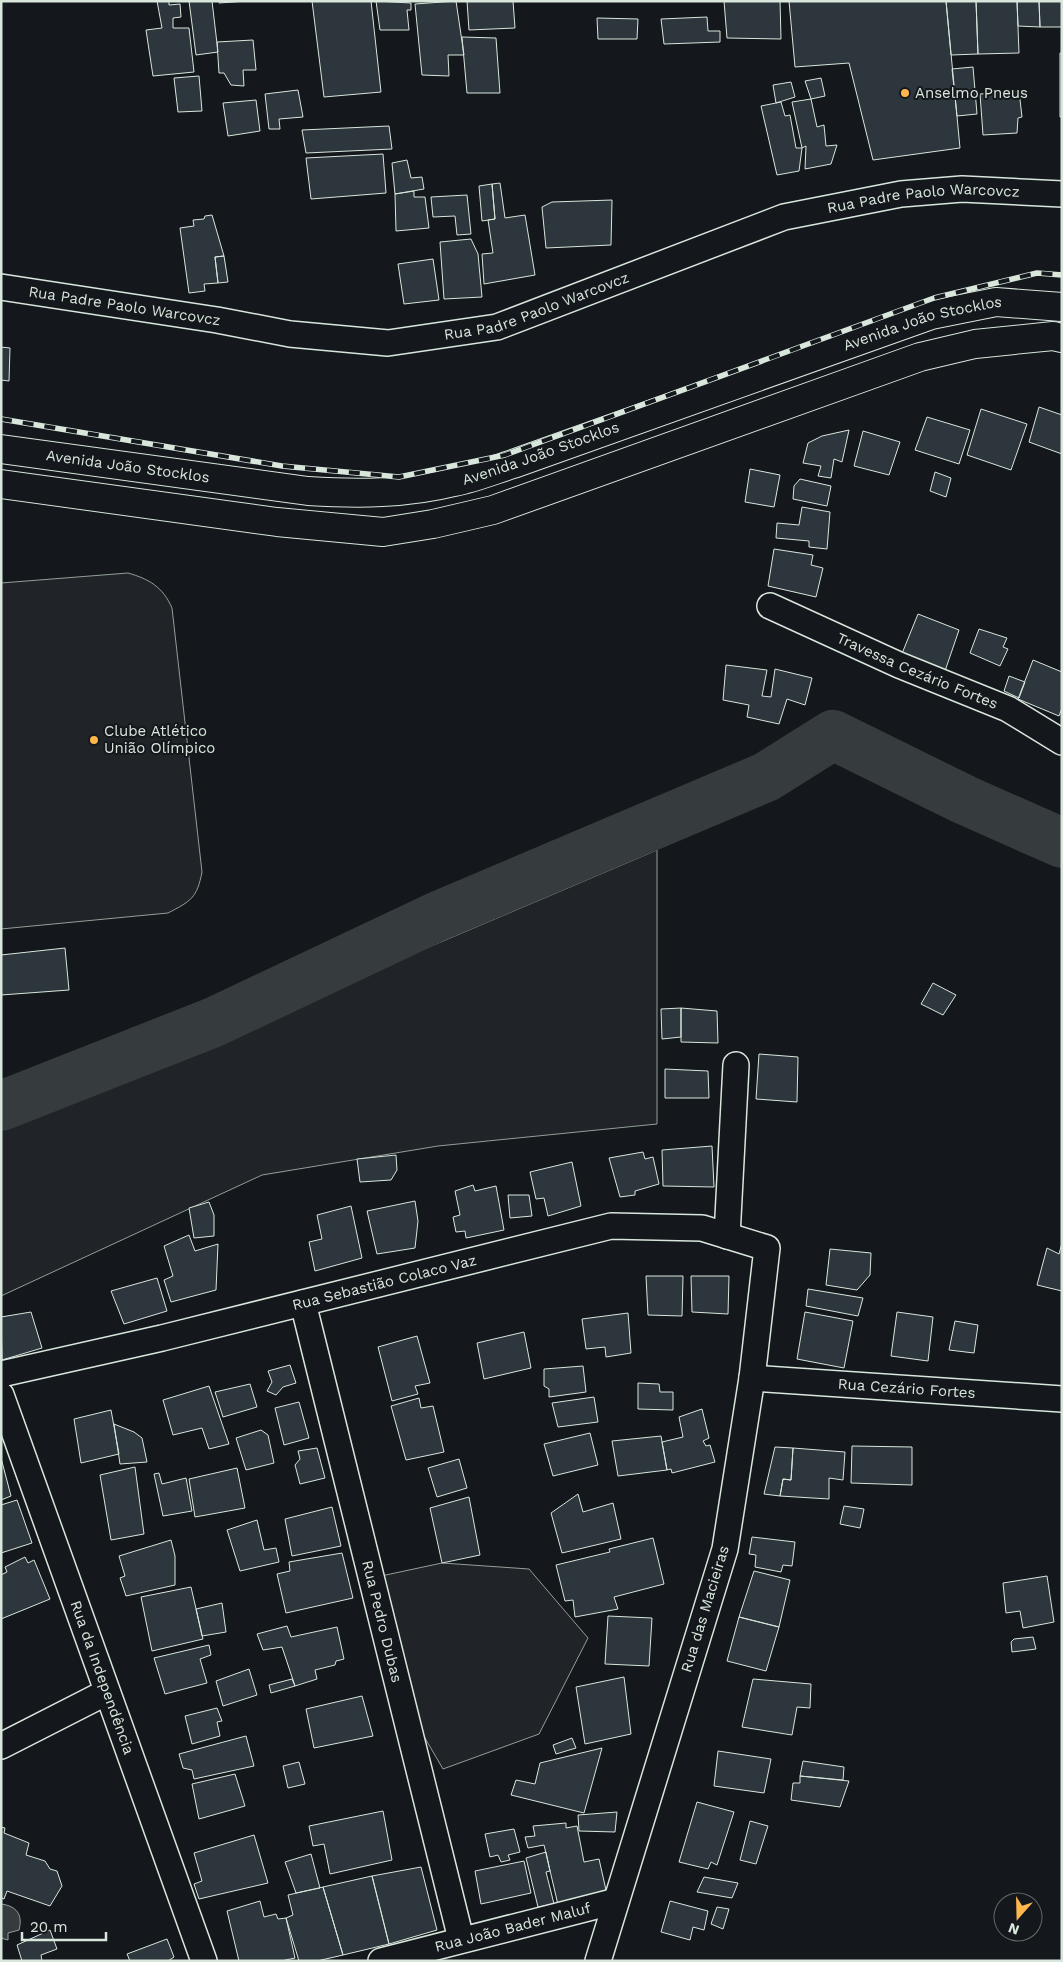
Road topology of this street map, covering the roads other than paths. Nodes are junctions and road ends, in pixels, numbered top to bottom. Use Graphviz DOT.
graph roads {
  1 [pos="1062,194"];
  2 [pos="1,287"];
  3 [pos="1062,307"];
  4 [pos="1062,338"];
  5 [pos="1,449"];
  6 [pos="1,484"];
  7 [pos="770,606"];
  8 [pos="1062,742"];
  9 [pos="736,1065"];
  10 [pos="727,1236"];
  11 [pos="767,1248"];
  12 [pos="303,1303"];
  13 [pos="1,1374"];
  14 [pos="752,1378"];
  15 [pos="1,1394"];
  16 [pos="1062,1399"];
  17 [pos="107,1692"];
  18 [pos="1,1746"];
  19 [pos="616,1901"];
  20 [pos="461,1939"];
  21 [pos="204,1961"];
  22 [pos="381,1961"];
  23 [pos="598,1961"];
  1 -- 2 [label="street, Rua Padre Paolo Warcovcz"];
  3 -- 5 [label="main road, Avenida João Stocklos"];
  4 -- 6 [label="main road, Avenida João Stocklos"];
  7 -- 8 [label="street, Travessa Cezário Fortes"];
  9 -- 10 [label="street"];
  10 -- 11 [label="street, Rua Sebastião Colaco Vaz"];
  10 -- 12 [label="street, Rua Sebastião Colaco Vaz"];
  11 -- 14 [label="street, Rua das Macieiras"];
  12 -- 13 [label="street, Rua Sebastião Colaco Vaz"];
  12 -- 20 [label="street, Rua Pedro Dubas"];
  14 -- 16 [label="street, Rua Cezário Fortes"];
  14 -- 19 [label="street, Rua das Macieiras"];
  15 -- 17 [label="street, Rua da Independência"];
  17 -- 18 [label="street"];
  17 -- 21 [label="street, Rua da Independência"];
  19 -- 20 [label="street, Rua João Bader Maluf"];
  19 -- 23 [label="street, Rua das Macieiras"];
  20 -- 22 [label="street, Rua João Bader Maluf"];
}
